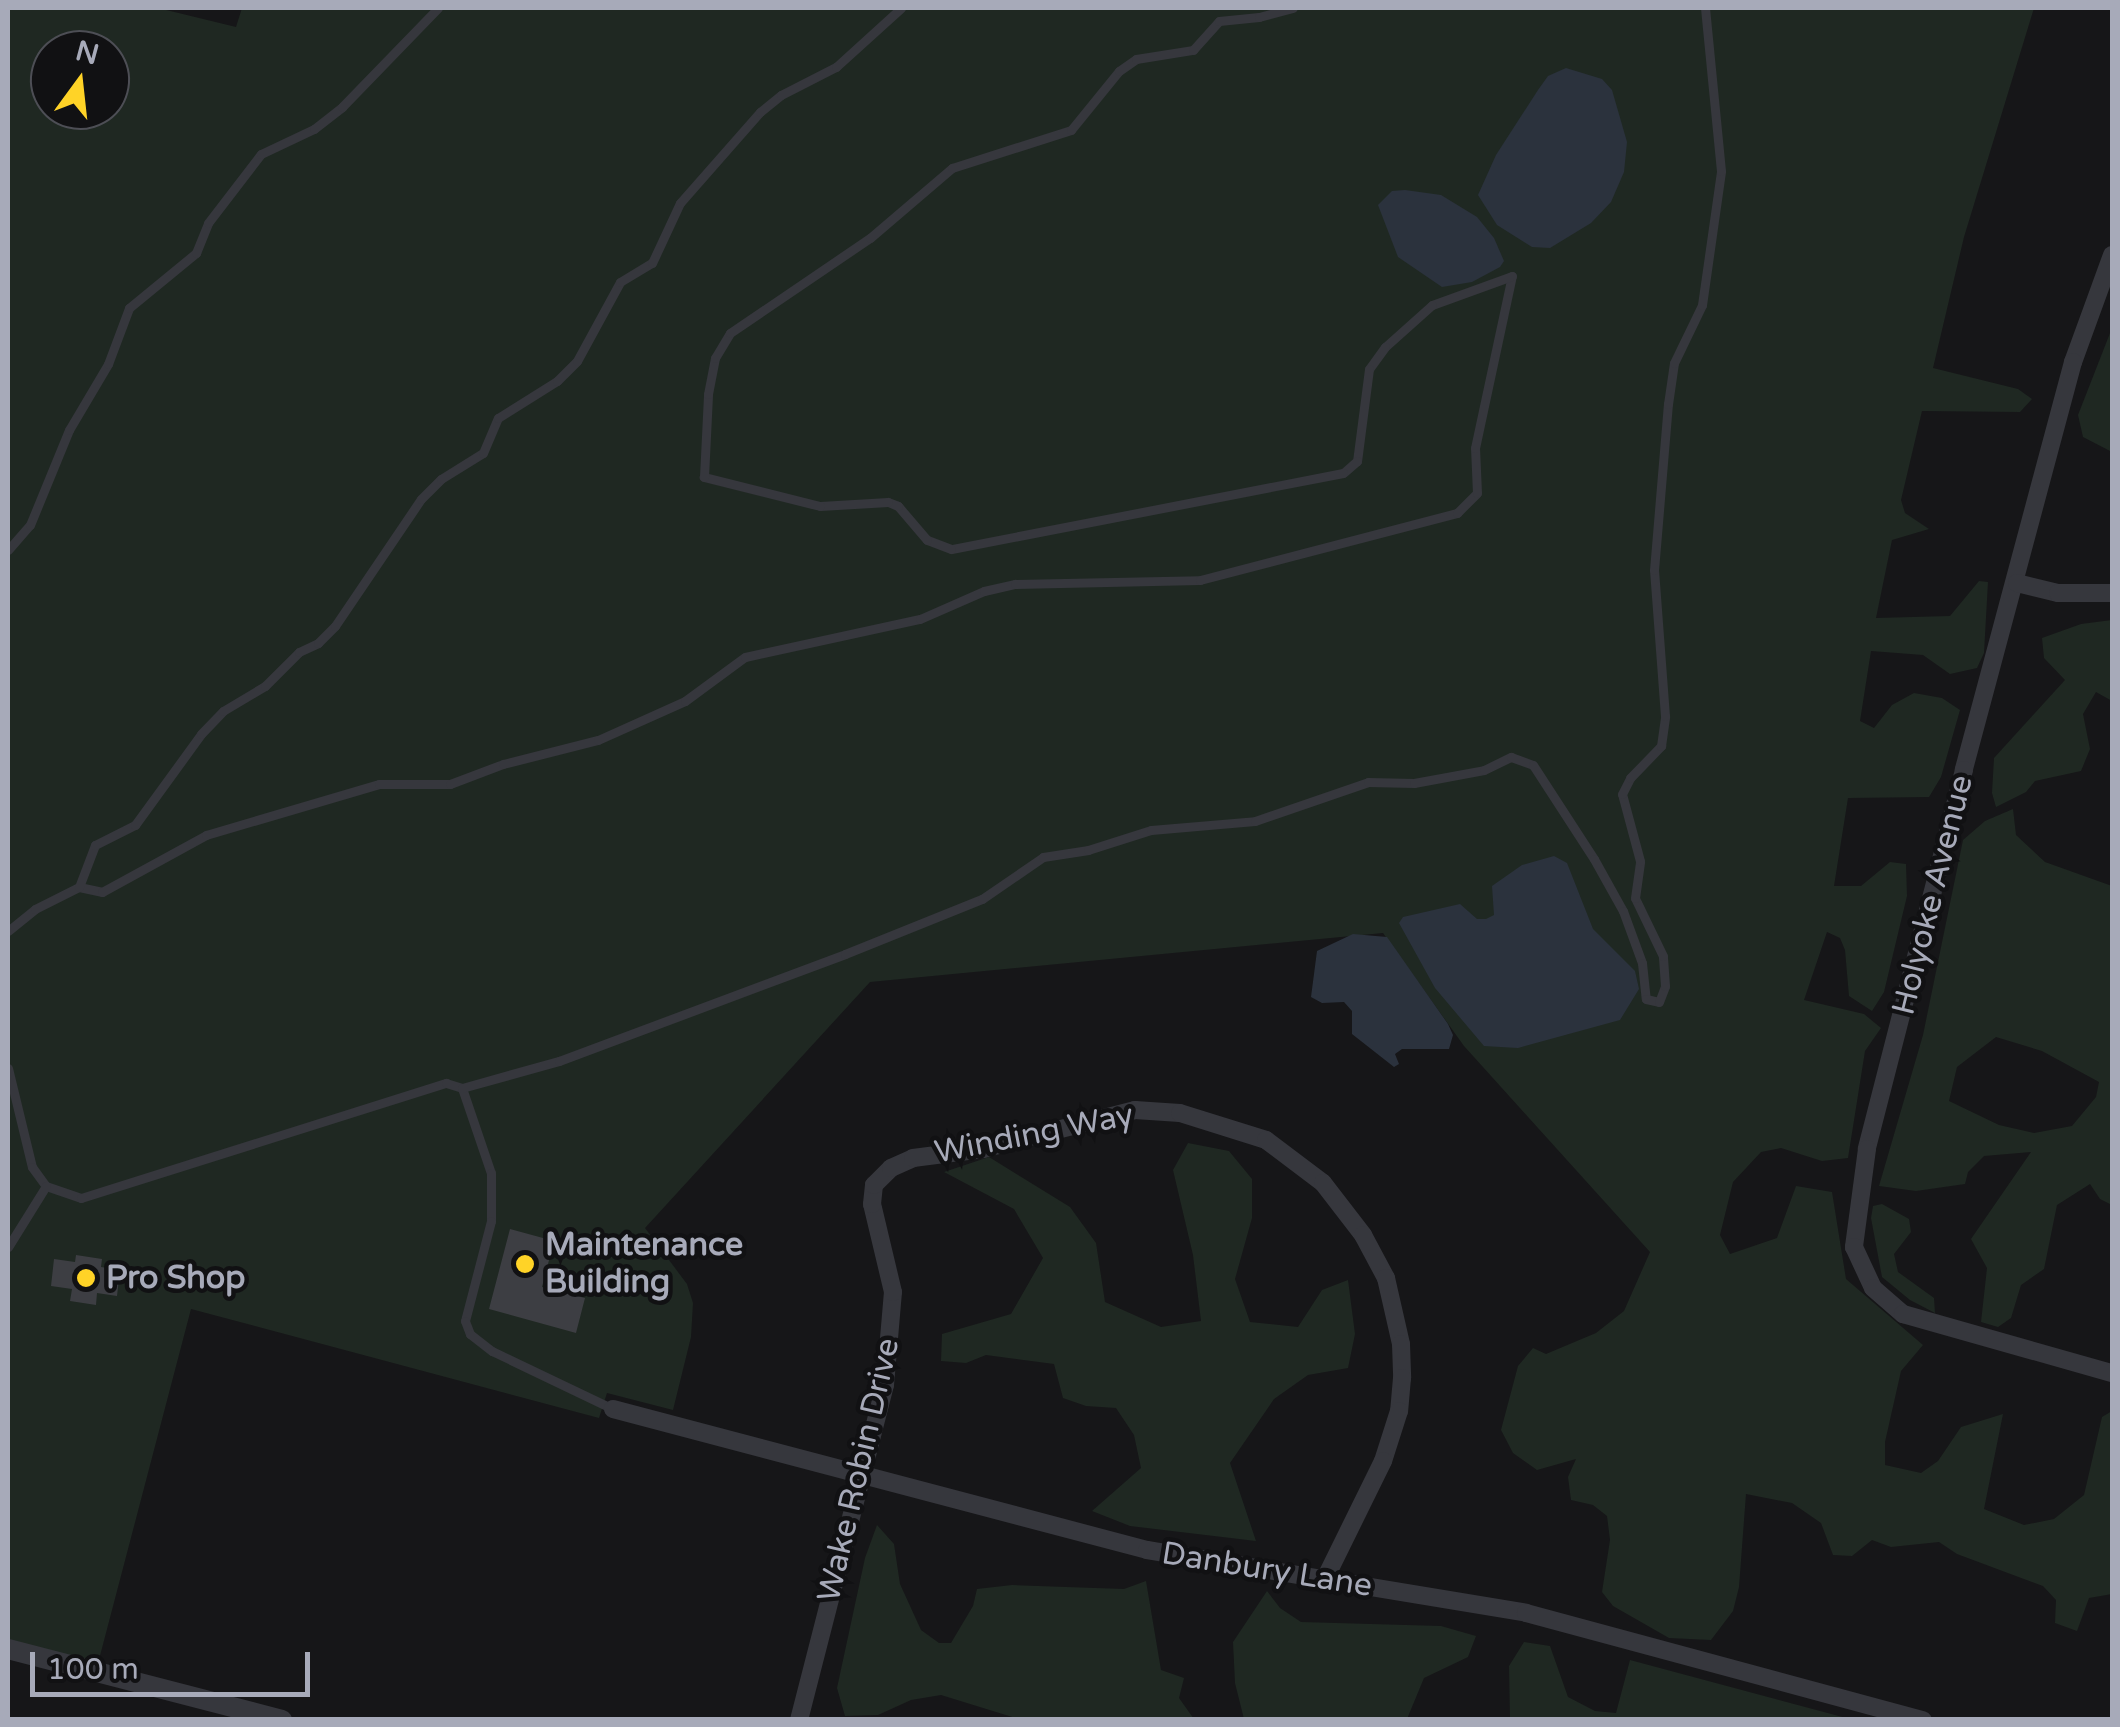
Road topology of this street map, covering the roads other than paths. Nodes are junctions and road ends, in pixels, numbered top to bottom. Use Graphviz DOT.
graph roads {
  1 [pos="438,8"];
  2 [pos="902,8"];
  3 [pos="1292,8"];
  4 [pos="1705,8"];
  5 [pos="2112,255"];
  6 [pos="8,550"];
  7 [pos="2016,584"];
  8 [pos="2112,594"];
  9 [pos="79,887"];
  10 [pos="8,930"];
  11 [pos="8,1068"];
  12 [pos="462,1088"];
  13 [pos="892,1168"];
  14 [pos="46,1186"];
  15 [pos="8,1247"];
  16 [pos="2112,1374"];
  17 [pos="613,1409"];
  18 [pos="860,1473"];
  19 [pos="1324,1582"];
  20 [pos="8,1649"];
  21 [pos="282,1720"];
  22 [pos="799,1720"];
  23 [pos="1923,1720"];
  1 -- 6 [label="lane"];
  2 -- 9 [label="lane"];
  3 -- 9 [label="lane"];
  4 -- 12 [label="lane"];
  5 -- 7 [label="street, Holyoke Avenue"];
  7 -- 8 [label="street"];
  7 -- 16 [label="street, Holyoke Avenue"];
  9 -- 10 [label="lane"];
  11 -- 14 [label="lane"];
  12 -- 14 [label="lane"];
  12 -- 17 [label="lane"];
  13 -- 18 [label="street, Wake Robin Drive"];
  13 -- 19 [label="street, Winding Way"];
  14 -- 15 [label="lane"];
  17 -- 18 [label="street, Danbury Lane"];
  18 -- 19 [label="street, Danbury Lane"];
  18 -- 22 [label="street, Wake Robin Drive"];
  19 -- 23 [label="street, Danbury Lane"];
  20 -- 21 [label="street"];
}
